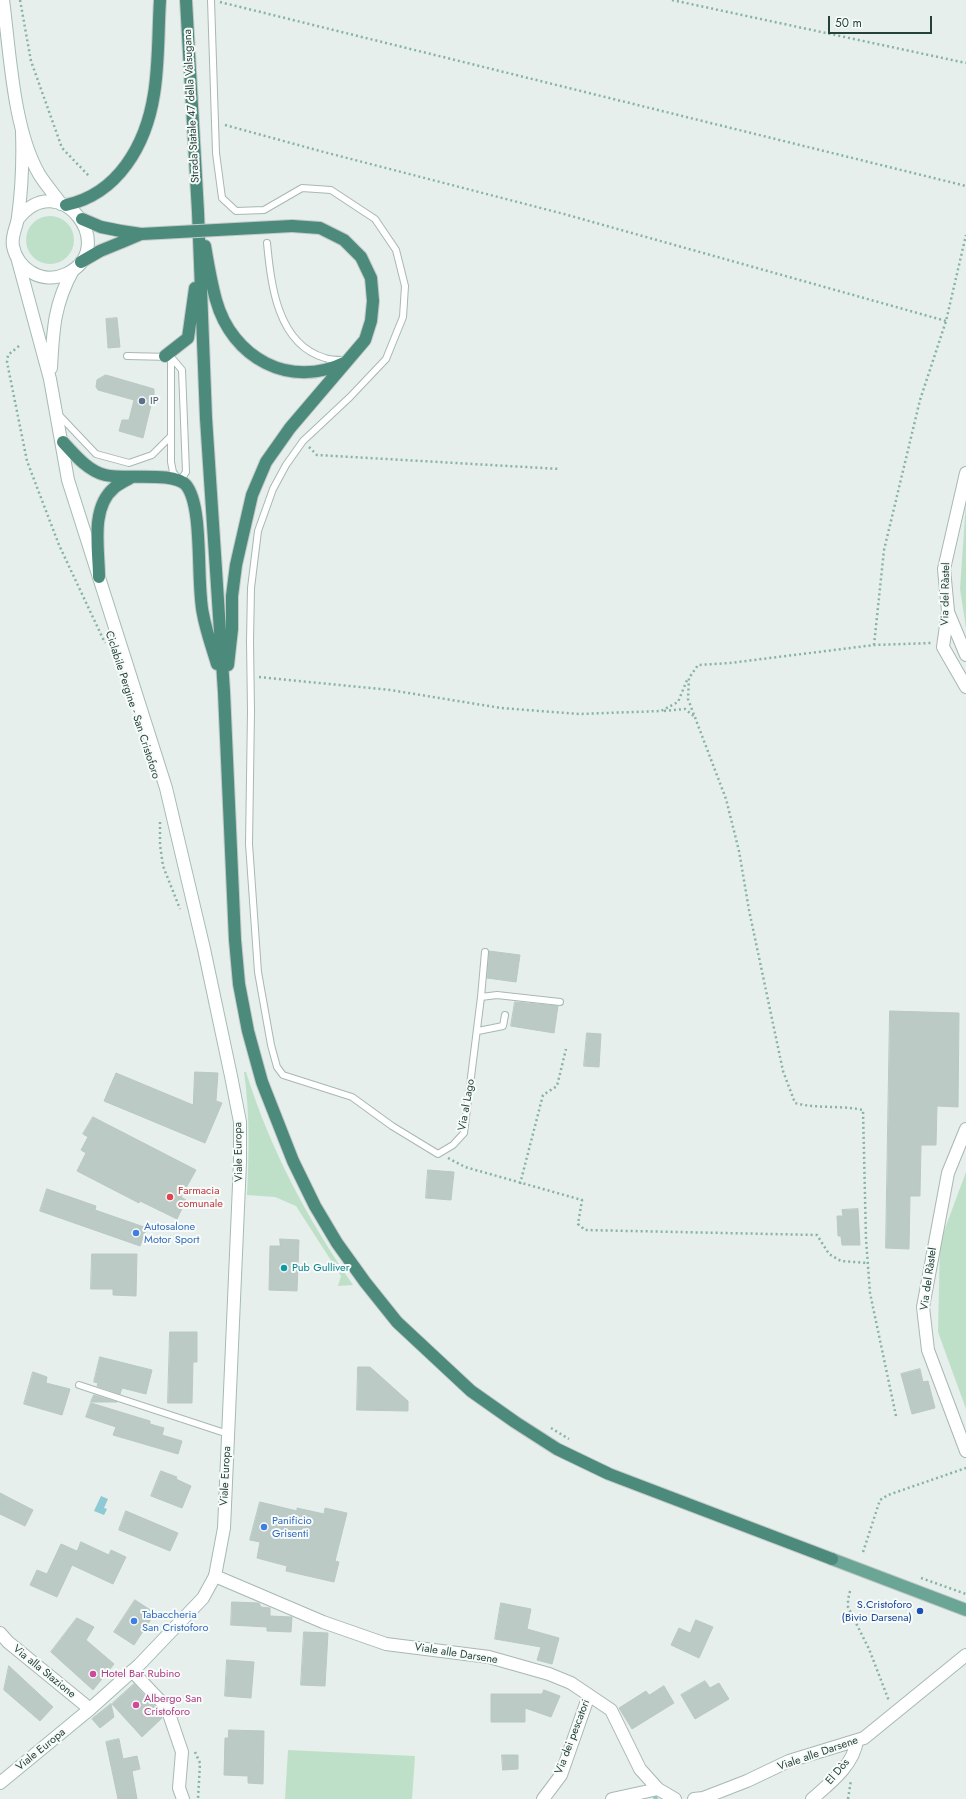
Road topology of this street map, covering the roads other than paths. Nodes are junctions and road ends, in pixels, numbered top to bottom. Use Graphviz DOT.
graph roads {
  1 [pos="3,0"];
  2 [pos="160,0"];
  3 [pos="186,0"];
  4 [pos="213,0"];
  5 [pos="22,132"];
  6 [pos="63,204"];
  7 [pos="198,212"];
  8 [pos="18,219"];
  9 [pos="82,219"];
  10 [pos="121,236"];
  11 [pos="267,242"];
  12 [pos="199,256"];
  13 [pos="17,257"];
  14 [pos="77,266"];
  15 [pos="127,356"];
  16 [pos="168,357"];
  17 [pos="349,361"];
  18 [pos="50,379"];
  19 [pos="56,412"];
  20 [pos="170,437"];
  21 [pos="63,442"];
  22 [pos="966,473"];
  23 [pos="130,478"];
  24 [pos="180,481"];
  25 [pos="99,577"];
  26 [pos="948,611"];
  27 [pos="966,655"];
  28 [pos="966,687"];
  29 [pos="224,692"];
  30 [pos="485,952"];
  31 [pos="481,997"];
  32 [pos="560,1002"];
  33 [pos="505,1015"];
  34 [pos="478,1031"];
  35 [pos="966,1129"];
  36 [pos="79,1385"];
  37 [pos="228,1434"];
  38 [pos="966,1451"];
  39 [pos="832,1559"];
  40 [pos="215,1576"];
  41 [pos="966,1610"];
  42 [pos="0,1633"];
  43 [pos="966,1655"];
  44 [pos="132,1672"];
  45 [pos="589,1695"];
  46 [pos="90,1709"];
  47 [pos="857,1741"];
  48 [pos="0,1783"];
  49 [pos="661,1794"];
  50 [pos="183,1799"];
  51 [pos="543,1799"];
  52 [pos="612,1799"];
  53 [pos="675,1799"];
  54 [pos="694,1799"];
  55 [pos="812,1799"];
  1 -- 5 [label="main road"];
  2 -- 6 [label="highway"];
  3 -- 7 [label="highway, Strada Statale 47 della Valsugana"];
  4 -- 34 [label="lane, Via al Lago"];
  5 -- 6 [label="main road"];
  5 -- 8 [label="main road"];
  6 -- 8 [label="main road"];
  6 -- 9 [label="main road"];
  7 -- 12 [label="highway"];
  7 -- 17 [label="highway"];
  8 -- 13 [label="main road"];
  9 -- 10 [label="highway"];
  9 -- 14 [label="main road"];
  10 -- 14 [label="highway"];
  10 -- 17 [label="highway, bridge"];
  11 -- 17 [label="lane"];
  12 -- 16 [label="highway"];
  12 -- 29 [label="highway"];
  13 -- 14 [label="main road"];
  13 -- 18 [label="main road"];
  14 -- 18 [label="main road"];
  15 -- 16 [label="lane"];
  16 -- 20 [label="lane"];
  16 -- 24 [label="lane"];
  17 -- 29 [label="highway"];
  18 -- 19 [label="main road, Viale Europa"];
  19 -- 20 [label="lane"];
  19 -- 21 [label="main road, Viale Europa"];
  20 -- 24 [label="lane"];
  21 -- 23 [label="highway"];
  21 -- 25 [label="main road, Viale Europa"];
  22 -- 26 [label="main road, Via del Ràstel"];
  23 -- 24 [label="highway"];
  23 -- 25 [label="highway"];
  24 -- 29 [label="highway"];
  25 -- 37 [label="main road, Viale Europa"];
  26 -- 27 [label="main road"];
  26 -- 28 [label="main road, Via del Ràstel"];
  29 -- 39 [label="highway"];
  30 -- 31 [label="lane, Via al Lago"];
  31 -- 32 [label="lane"];
  31 -- 34 [label="lane, Via al Lago"];
  33 -- 34 [label="lane"];
  35 -- 38 [label="main road, Via del Ràstel"];
  36 -- 37 [label="lane"];
  37 -- 40 [label="main road, Viale Europa"];
  39 -- 41 [label="main road"];
  40 -- 44 [label="main road, Viale Europa"];
  40 -- 45 [label="main road, Viale alle Darsene"];
  42 -- 46 [label="main road, Via alla Stazione"];
  43 -- 47 [label="main road, Viale alle Darsene"];
  44 -- 46 [label="main road, Viale Europa"];
  44 -- 50 [label="main road"];
  45 -- 49 [label="main road, Viale alle Darsene"];
  45 -- 51 [label="main road, Via dei pescatori"];
  46 -- 48 [label="main road, Viale Europa"];
  47 -- 54 [label="main road, Viale alle Darsene"];
  47 -- 55 [label="main road, El Dòs"];
  49 -- 52 [label="main road"];
  49 -- 53 [label="main road, Viale alle Darsene"];
}
